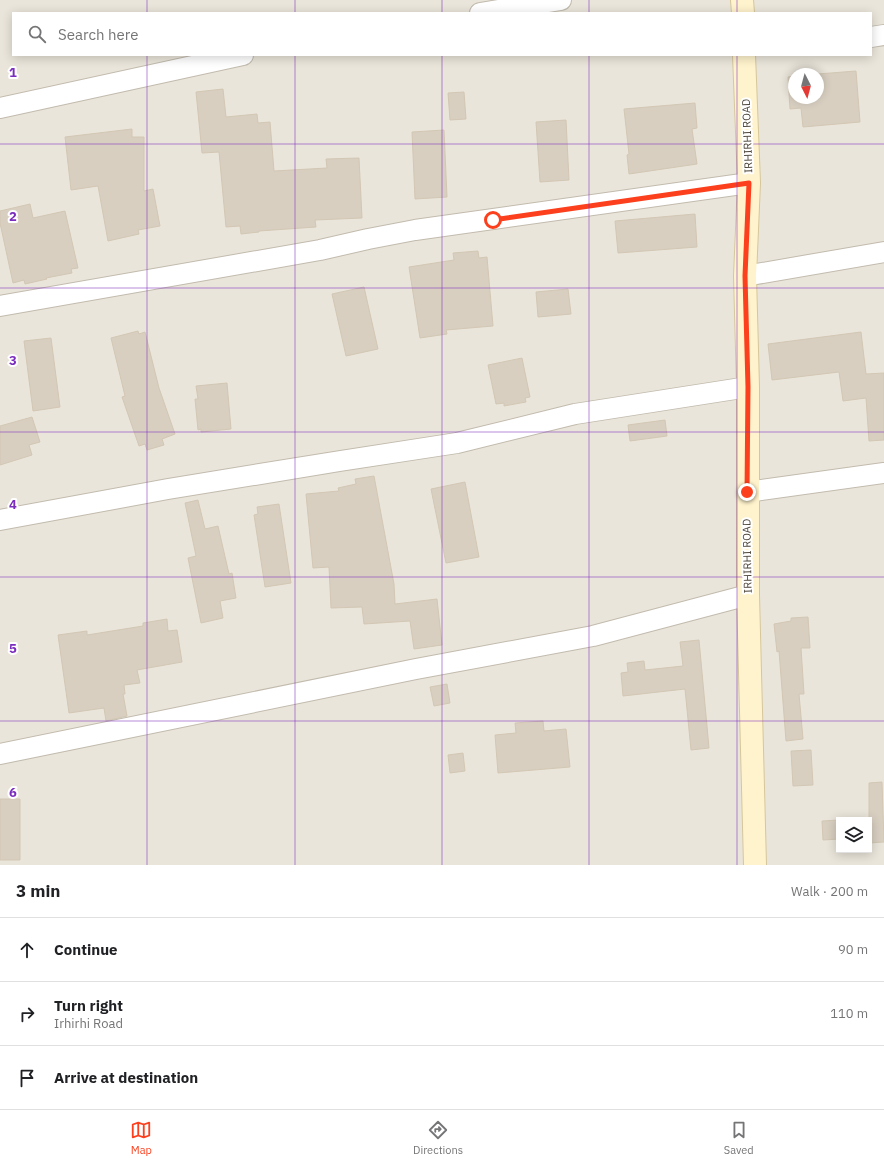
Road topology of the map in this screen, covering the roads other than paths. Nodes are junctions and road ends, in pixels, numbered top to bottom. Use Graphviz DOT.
graph roads {
  1 [pos="561,0"];
  2 [pos="742,0"];
  3 [pos="486,12"];
  4 [pos="743,12"];
  5 [pos="884,35"];
  6 [pos="872,37"];
  7 [pos="238,56"];
  8 [pos="744,56"];
  9 [pos="0,108"];
  10 [pos="749,183"];
  11 [pos="884,252"];
  12 [pos="745,276"];
  13 [pos="0,306"];
  14 [pos="748,387"];
  15 [pos="884,473"];
  16 [pos="747,492"];
  17 [pos="0,520"];
  18 [pos="748,595"];
  19 [pos="0,754"];
  20 [pos="755,865"];
  1 -- 3 [label="street"];
  2 -- 4 [label="street"];
  5 -- 6 [label="street"];
  7 -- 9 [label="street"];
  8 -- 10 [label="street, IRHIRHI ROAD"];
  10 -- 12 [label="street, IRHIRHI ROAD"];
  10 -- 13 [label="street"];
  11 -- 12 [label="street"];
  12 -- 14 [label="street, IRHIRHI ROAD"];
  14 -- 16 [label="street, IRHIRHI ROAD"];
  14 -- 17 [label="street"];
  15 -- 16 [label="street"];
  16 -- 18 [label="street, IRHIRHI ROAD"];
  18 -- 19 [label="street"];
  18 -- 20 [label="street, IRHIRHI ROAD"];
}
